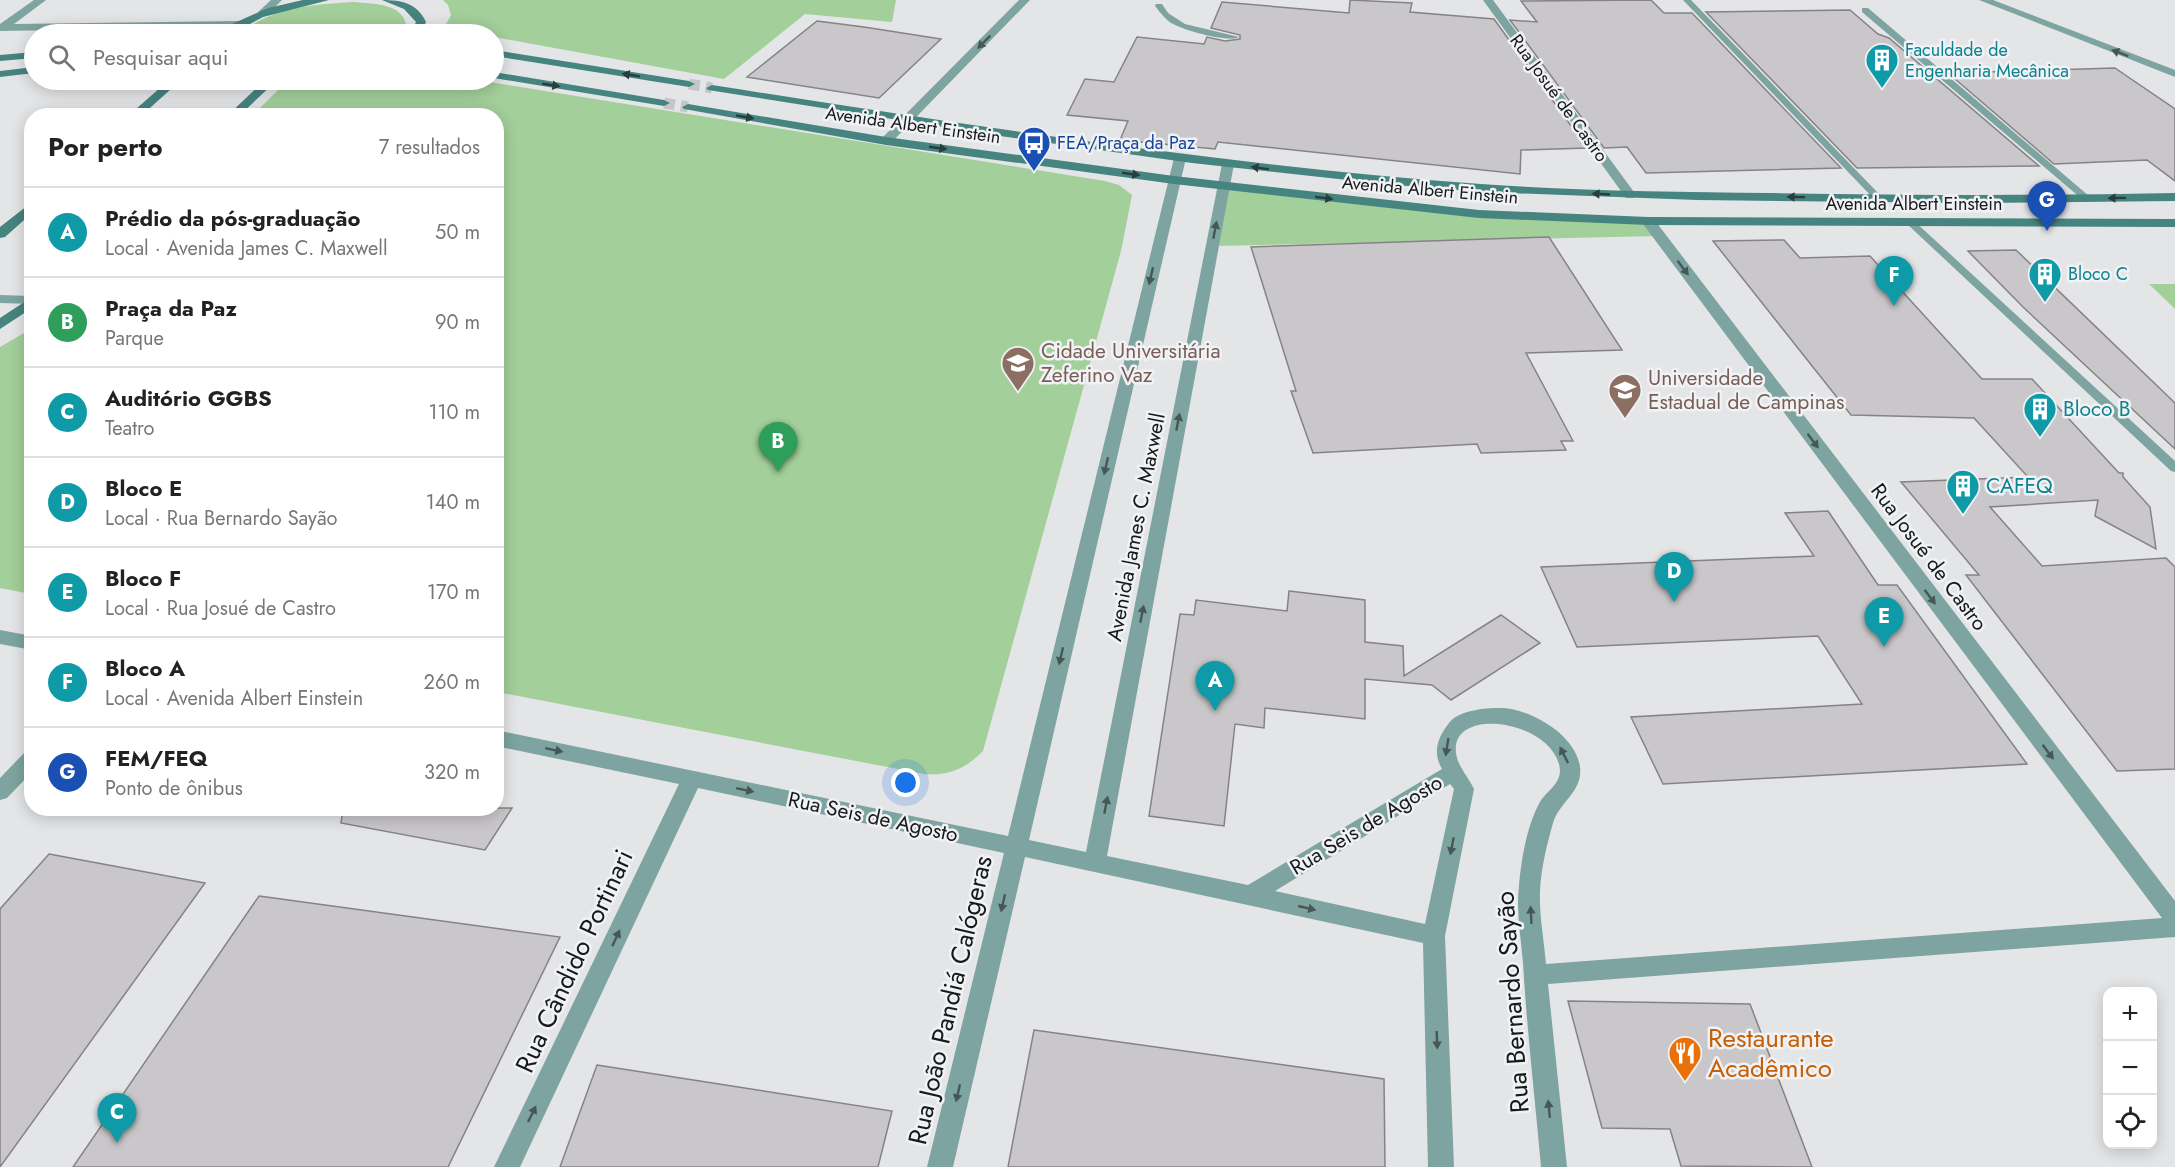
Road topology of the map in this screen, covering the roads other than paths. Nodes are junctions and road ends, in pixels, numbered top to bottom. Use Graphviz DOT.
graph roads {
  1 [pos="41,0"];
  2 [pos="277,0"];
  3 [pos="324,0"];
  4 [pos="387,0"];
  5 [pos="1025,0"];
  6 [pos="1488,0"];
  7 [pos="1687,0"];
  8 [pos="1984,0"];
  9 [pos="298,2"];
  10 [pos="1159,6"];
  11 [pos="1865,10"];
  12 [pos="262,14"];
  13 [pos="243,24"];
  14 [pos="420,24"];
  15 [pos="1,28"];
  16 [pos="24,28"];
  17 [pos="1235,37"];
  18 [pos="504,55"];
  19 [pos="24,56"];
  20 [pos="0,58"];
  21 [pos="24,71"];
  22 [pos="0,74"];
  23 [pos="2175,74"];
  24 [pos="504,77"];
  25 [pos="688,84"];
  26 [pos="712,88"];
  27 [pos="164,90"];
  28 [pos="260,90"];
  29 [pos="664,103"];
  30 [pos="688,107"];
  31 [pos="143,108"];
  32 [pos="241,108"];
  33 [pos="908,118"];
  34 [pos="886,141"];
  35 [pos="1180,158"];
  36 [pos="1228,164"];
  37 [pos="1174,180"];
  38 [pos="1223,186"];
  39 [pos="1630,195"];
  40 [pos="2175,197"];
  41 [pos="1878,198"];
  42 [pos="2086,198"];
  43 [pos="24,213"];
  44 [pos="1648,221"];
  45 [pos="1909,221"];
  46 [pos="2175,223"];
  47 [pos="0,234"];
  48 [pos="0,300"];
  49 [pos="24,300"];
  50 [pos="24,306"];
  51 [pos="0,324"];
  52 [pos="2175,468"];
  53 [pos="0,637"];
  54 [pos="24,642"];
  55 [pos="504,740"];
  56 [pos="24,766"];
  57 [pos="692,779"];
  58 [pos="1457,781"];
  59 [pos="0,792"];
  60 [pos="1016,846"];
  61 [pos="1095,863"];
  62 [pos="1250,895"];
  63 [pos="2175,918"];
  64 [pos="2175,927"];
  65 [pos="1434,936"];
  66 [pos="1535,975"];
  67 [pos="507,1167"];
  68 [pos="940,1167"];
  69 [pos="1441,1167"];
  70 [pos="1554,1167"];
  1 -- 15 [label="street"];
  2 -- 12 [label="street"];
  3 -- 9 [label="street"];
  4 -- 14 [label="street"];
  5 -- 33 [label="street, one-way"];
  6 -- 39 [label="street, Rua Josué de Castro"];
  7 -- 41 [label="lane"];
  23 -- 8 [label="street, one-way"];
  9 -- 12 [label="street"];
  10 -- 17 [label="lane"];
  11 -- 42 [label="lane"];
  12 -- 13 [label="street"];
  15 -- 16 [label="street"];
  25 -- 18 [label="street, one-way"];
  19 -- 20 [label="street"];
  21 -- 22 [label="street"];
  24 -- 29 [label="street, one-way"];
  26 -- 33 [label="street, Avenida Albert Einstein"];
  27 -- 31 [label="street"];
  28 -- 32 [label="street"];
  30 -- 34 [label="street, Avenida Albert Einstein, one-way"];
  33 -- 34 [label="street"];
  33 -- 35 [label="street, Avenida Albert Einstein"];
  34 -- 37 [label="street, Avenida Albert Einstein, one-way"];
  35 -- 36 [label="street, Avenida Albert Einstein"];
  35 -- 37 [label="street, Avenida James C. Maxwell"];
  36 -- 38 [label="street, Avenida James C. Maxwell"];
  39 -- 36 [label="street, Avenida Albert Einstein, one-way"];
  37 -- 38 [label="street, Avenida Albert Einstein"];
  37 -- 60 [label="street, Avenida James C. Maxwell, one-way"];
  38 -- 44 [label="street, Avenida Albert Einstein, one-way"];
  61 -- 38 [label="street, Avenida James C. Maxwell, one-way"];
  41 -- 39 [label="street, Avenida Albert Einstein, one-way"];
  40 -- 42 [label="street, Avenida Albert Einstein, one-way"];
  41 -- 42 [label="street, Avenida Albert Einstein"];
  43 -- 47 [label="street"];
  44 -- 45 [label="street, Avenida Albert Einstein"];
  44 -- 63 [label="street, Rua Josué de Castro, one-way"];
  45 -- 46 [label="street, Avenida Albert Einstein"];
  45 -- 52 [label="lane"];
  48 -- 49 [label="street"];
  50 -- 51 [label="street"];
  53 -- 54 [label="street"];
  55 -- 57 [label="street, Rua Seis de Agosto, one-way"];
  56 -- 59 [label="street"];
  57 -- 60 [label="street, Rua Seis de Agosto, one-way"];
  67 -- 57 [label="street, Rua Cândido Portinari, one-way"];
  58 -- 62 [label="street, Rua Seis de Agosto"];
  58 -- 65 [label="street, one-way"];
  66 -- 58 [label="street, Rua Bernardo Sayão, one-way"];
  60 -- 61 [label="street, Rua Seis de Agosto"];
  60 -- 68 [label="street, Rua João Pandiá Calógeras, one-way"];
  61 -- 62 [label="street, Rua Seis de Agosto"];
  62 -- 65 [label="street, Rua Seis de Agosto, one-way"];
  64 -- 66 [label="street"];
  65 -- 69 [label="street, one-way"];
  70 -- 66 [label="street, Rua Bernardo Sayão, one-way"];
}
